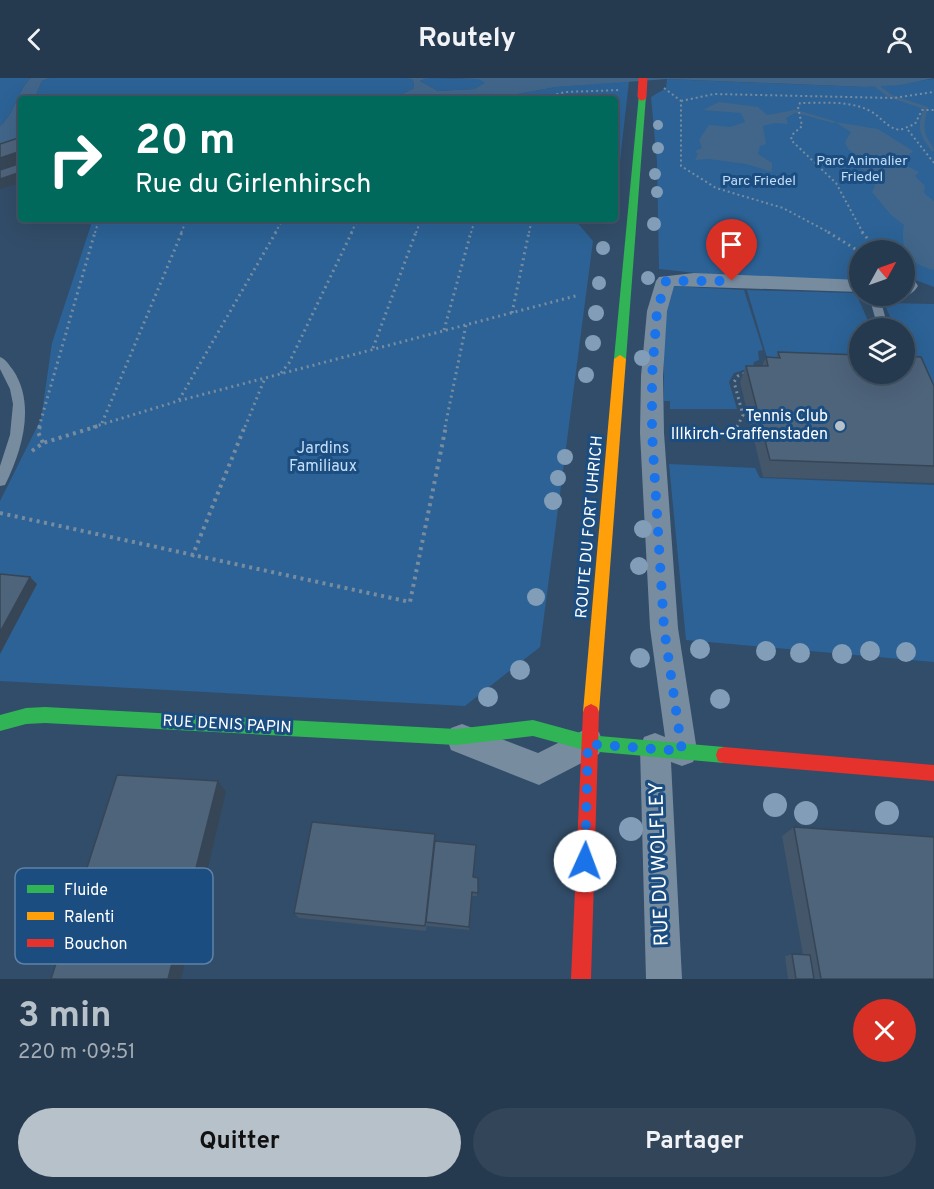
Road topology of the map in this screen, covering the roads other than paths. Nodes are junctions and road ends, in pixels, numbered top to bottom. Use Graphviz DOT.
graph roads {
  1 [pos="644,78"];
  2 [pos="849,286"];
  3 [pos="0,361"];
  4 [pos="2,476"];
  5 [pos="0,723"];
  6 [pos="456,737"];
  7 [pos="588,744"];
  8 [pos="669,750"];
  9 [pos="934,773"];
  10 [pos="581,979"];
  11 [pos="663,979"];
  1 -- 7 [label="main road, ROUTE DU FORT UHRICH, bridge"];
  2 -- 8 [label="street, RUE DU WOLFLEY"];
  3 -- 4 [label="lane"];
  5 -- 6 [label="main road, RUE DENIS PAPIN"];
  6 -- 7 [label="street, RUE DENIS PAPIN"];
  7 -- 8 [label="main road"];
  7 -- 10 [label="main road, ROUTE DU FORT UHRICH"];
  8 -- 9 [label="main road"];
  8 -- 11 [label="street, RUE DU WOLFLEY"];
}
